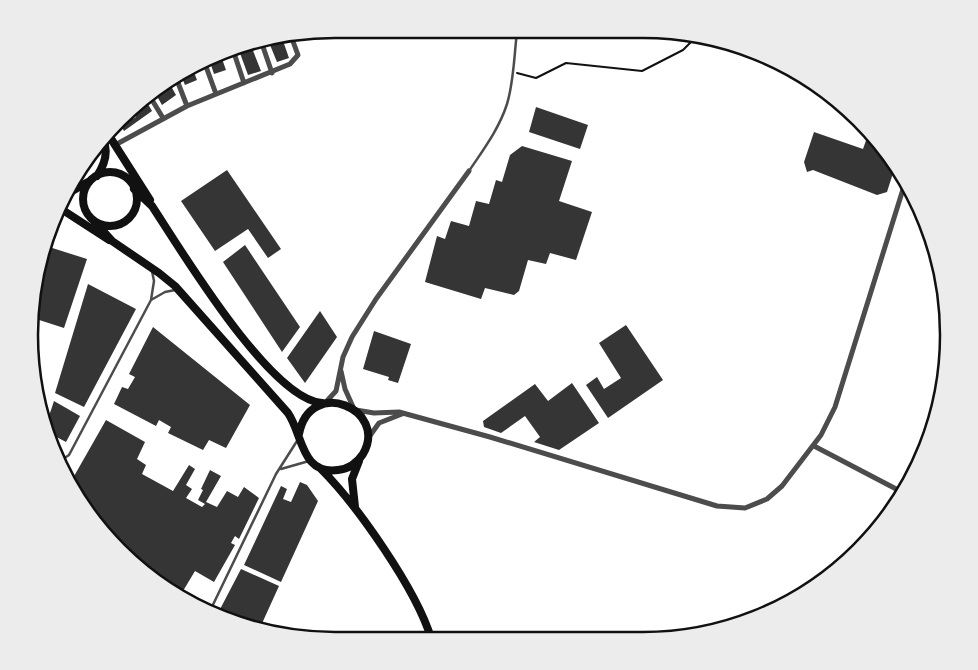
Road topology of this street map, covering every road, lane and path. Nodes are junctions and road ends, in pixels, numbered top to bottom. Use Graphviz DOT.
graph roads {
  1 [pos="516,38"];
  2 [pos="293,41"];
  3 [pos="691,41"];
  4 [pos="263,47"];
  5 [pos="234,55"];
  6 [pos="206,67"];
  7 [pos="513,71"];
  8 [pos="272,72"];
  9 [pos="178,83"];
  10 [pos="244,83"];
  11 [pos="216,94"];
  12 [pos="152,100"];
  13 [pos="187,106"];
  14 [pos="163,118"];
  15 [pos="111,139"];
  16 [pos="115,145"];
  17 [pos="106,146"];
  18 [pos="469,171"];
  19 [pos="97,176"];
  20 [pos="128,180"];
  21 [pos="89,182"];
  22 [pos="134,189"];
  23 [pos="75,190"];
  24 [pos="903,190"];
  25 [pos="152,206"];
  26 [pos="64,211"];
  27 [pos="94,221"];
  28 [pos="112,241"];
  29 [pos="150,266"];
  30 [pos="180,291"];
  31 [pos="152,300"];
  32 [pos="340,370"];
  33 [pos="325,403"];
  34 [pos="355,410"];
  35 [pos="402,414"];
  36 [pos="299,434"];
  37 [pos="368,440"];
  38 [pos="814,446"];
  39 [pos="361,457"];
  40 [pos="64,458"];
  41 [pos="309,461"];
  42 [pos="319,467"];
  43 [pos="279,469"];
  44 [pos="897,490"];
  45 [pos="355,507"];
  46 [pos="212,606"];
  47 [pos="428,632"];
  1 -- 7 [label="lane"];
  2 -- 8 [label="street"];
  3 -- 7 [label="path"];
  4 -- 8 [label="street"];
  5 -- 10 [label="street"];
  6 -- 11 [label="street"];
  7 -- 18 [label="lane"];
  8 -- 10 [label="street"];
  9 -- 13 [label="street"];
  10 -- 11 [label="street"];
  11 -- 13 [label="street"];
  12 -- 14 [label="street"];
  13 -- 14 [label="street"];
  14 -- 16 [label="street"];
  15 -- 16 [label="main road"];
  16 -- 20 [label="main road"];
  16 -- 25 [label="main road"];
  17 -- 19 [label="main road"];
  18 -- 32 [label="street"];
  19 -- 20 [label="main road"];
  19 -- 21 [label="main road"];
  20 -- 22 [label="main road"];
  21 -- 23 [label="main road"];
  21 -- 27 [label="main road"];
  22 -- 25 [label="main road"];
  22 -- 27 [label="main road"];
  24 -- 38 [label="street"];
  25 -- 33 [label="main road"];
  26 -- 28 [label="main road"];
  27 -- 28 [label="main road"];
  28 -- 29 [label="main road"];
  29 -- 30 [label="main road"];
  29 -- 31 [label="lane"];
  30 -- 31 [label="lane"];
  30 -- 36 [label="main road"];
  31 -- 40 [label="lane"];
  32 -- 33 [label="street"];
  32 -- 34 [label="street"];
  33 -- 34 [label="main road"];
  33 -- 36 [label="main road"];
  34 -- 35 [label="street"];
  34 -- 37 [label="main road"];
  35 -- 37 [label="street"];
  35 -- 38 [label="street"];
  36 -- 41 [label="main road"];
  36 -- 43 [label="lane"];
  37 -- 39 [label="main road"];
  38 -- 44 [label="street"];
  39 -- 42 [label="main road"];
  39 -- 45 [label="main road"];
  41 -- 42 [label="main road"];
  41 -- 43 [label="lane"];
  42 -- 45 [label="main road"];
  43 -- 46 [label="lane"];
  45 -- 47 [label="main road"];
}
